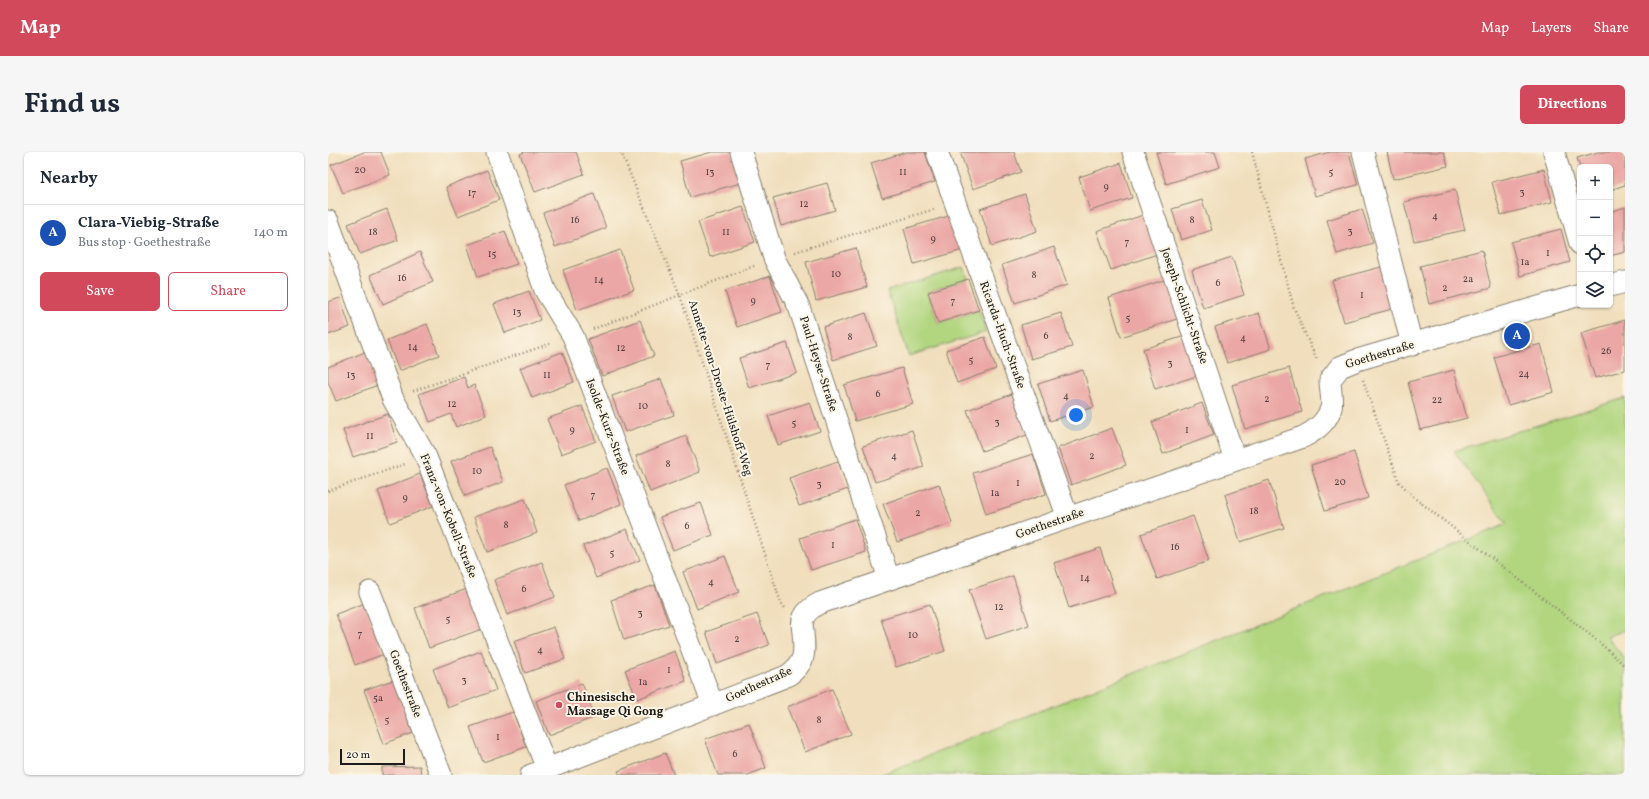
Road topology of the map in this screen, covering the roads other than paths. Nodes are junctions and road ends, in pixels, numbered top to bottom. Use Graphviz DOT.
graph roads {
  1 [pos="497,152"];
  2 [pos="741,152"];
  3 [pos="937,152"];
  4 [pos="1133,152"];
  5 [pos="1363,152"];
  6 [pos="1554,152"];
  7 [pos="328,221"];
  8 [pos="1578,236"];
  9 [pos="1625,282"];
  10 [pos="1613,285"];
  11 [pos="1577,296"];
  12 [pos="1412,345"];
  13 [pos="1235,460"];
  14 [pos="1068,518"];
  15 [pos="889,579"];
  16 [pos="370,592"];
  17 [pos="713,705"];
  18 [pos="539,772"];
  19 [pos="441,775"];
  1 -- 17 [label="street, Isolde-Kurz-Straße"];
  2 -- 15 [label="street, Paul-Heyse-Straße"];
  3 -- 14 [label="street, Ricarda-Huch-Straße"];
  4 -- 13 [label="street, Joseph-Schlicht-Straße"];
  5 -- 12 [label="street"];
  6 -- 8 [label="street"];
  7 -- 18 [label="street, Franz-von-Kobell-Straße"];
  9 -- 10 [label="street"];
  11 -- 12 [label="street, Goethestraße"];
  12 -- 13 [label="street, Goethestraße"];
  13 -- 14 [label="street, Goethestraße"];
  14 -- 15 [label="street, Goethestraße"];
  15 -- 17 [label="street, Goethestraße"];
  16 -- 19 [label="street, Goethestraße"];
  17 -- 18 [label="street, Goethestraße"];
}
